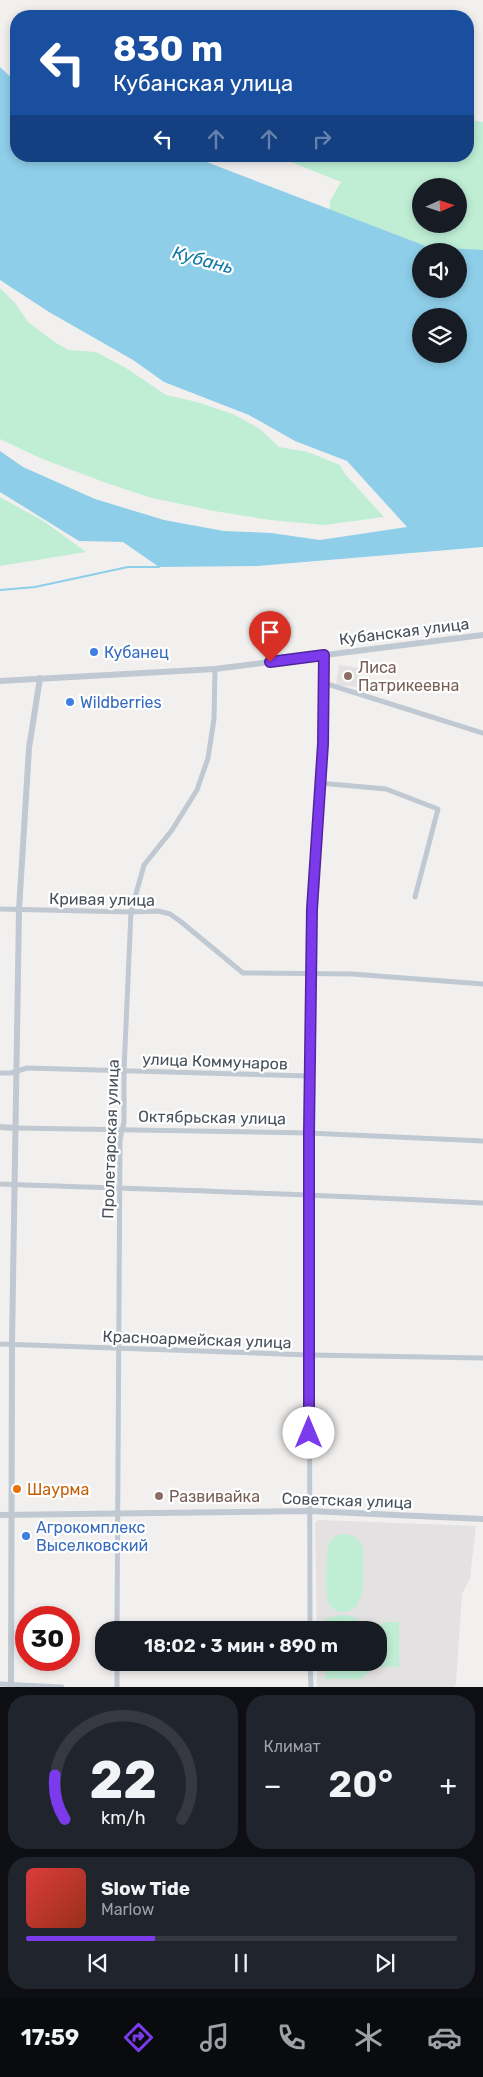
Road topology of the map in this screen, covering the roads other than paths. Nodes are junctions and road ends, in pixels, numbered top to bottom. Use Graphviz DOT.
graph roads {
  1 [pos="483,635"];
  2 [pos="324,655"];
  3 [pos="215,669"];
  4 [pos="40,678"];
  5 [pos="0,681"];
  6 [pos="324,683"];
  7 [pos="483,733"];
  8 [pos="319,783"];
  9 [pos="415,896"];
  10 [pos="0,909"];
  11 [pos="19,910"];
  12 [pos="131,912"];
  13 [pos="312,974"];
  14 [pos="483,984"];
  15 [pos="124,1070"];
  16 [pos="17,1071"];
  17 [pos="0,1074"];
  18 [pos="310,1076"];
  19 [pos="0,1127"];
  20 [pos="16,1128"];
  21 [pos="122,1130"];
  22 [pos="309,1133"];
  23 [pos="483,1141"];
  24 [pos="0,1184"];
  25 [pos="15,1184"];
  26 [pos="120,1189"];
  27 [pos="310,1194"];
  28 [pos="483,1203"];
  29 [pos="0,1344"];
  30 [pos="12,1344"];
  31 [pos="117,1349"];
  32 [pos="309,1355"];
  33 [pos="483,1358"];
  34 [pos="309,1511"];
  35 [pos="117,1514"];
  36 [pos="0,1515"];
  37 [pos="11,1516"];
  38 [pos="483,1519"];
  39 [pos="117,1621"];
  40 [pos="310,1621"];
  41 [pos="117,1671"];
  42 [pos="310,1671"];
  43 [pos="0,1684"];
  44 [pos="11,1685"];
  45 [pos="62,1687"];
  46 [pos="117,1687"];
  47 [pos="311,1687"];
  1 -- 2 [label="street, Кубанская улица"];
  2 -- 3 [label="street, Кубанская улица"];
  2 -- 6 [label="street"];
  3 -- 4 [label="street, Кубанская улица"];
  3 -- 12 [label="street, Пролетарская улица"];
  4 -- 5 [label="street, Кубанская улица"];
  4 -- 11 [label="street"];
  6 -- 7 [label="street"];
  6 -- 8 [label="street"];
  8 -- 9 [label="street"];
  8 -- 13 [label="street"];
  10 -- 11 [label="street, Кривая улица"];
  11 -- 12 [label="street, Кривая улица"];
  11 -- 16 [label="street"];
  12 -- 13 [label="street, Кривая улица"];
  12 -- 15 [label="street, Пролетарская улица"];
  13 -- 14 [label="street, Кривая улица"];
  13 -- 18 [label="street"];
  15 -- 16 [label="street, улица Коммунаров"];
  15 -- 18 [label="street, улица Коммунаров"];
  15 -- 21 [label="street, Пролетарская улица"];
  16 -- 17 [label="street, улица Коммунаров"];
  16 -- 20 [label="street"];
  18 -- 22 [label="street"];
  19 -- 20 [label="street, Октябрьская улица"];
  20 -- 21 [label="street, Октябрьская улица"];
  20 -- 25 [label="street"];
  21 -- 22 [label="street, Октябрьская улица"];
  21 -- 26 [label="street, Пролетарская улица"];
  22 -- 23 [label="street, Октябрьская улица"];
  22 -- 27 [label="street"];
  24 -- 25 [label="street"];
  25 -- 26 [label="street"];
  25 -- 30 [label="street"];
  26 -- 27 [label="street"];
  26 -- 31 [label="street, Пролетарская улица"];
  27 -- 28 [label="street"];
  27 -- 32 [label="street"];
  29 -- 30 [label="street, Красноармейская улица"];
  30 -- 31 [label="street, Красноармейская улица"];
  30 -- 37 [label="street"];
  31 -- 32 [label="street, Красноармейская улица"];
  31 -- 35 [label="street, Пролетарская улица"];
  32 -- 33 [label="street, Красноармейская улица"];
  32 -- 34 [label="street"];
  34 -- 35 [label="street, Советская улица"];
  34 -- 38 [label="street, Советская улица"];
  34 -- 40 [label="street"];
  35 -- 37 [label="street, Советская улица"];
  35 -- 39 [label="street, Пролетарская улица"];
  36 -- 37 [label="street, Советская улица"];
  37 -- 44 [label="street"];
  41 -- 46 [label="street"];
  42 -- 47 [label="street"];
  43 -- 44 [label="street"];
  44 -- 45 [label="street"];
}
